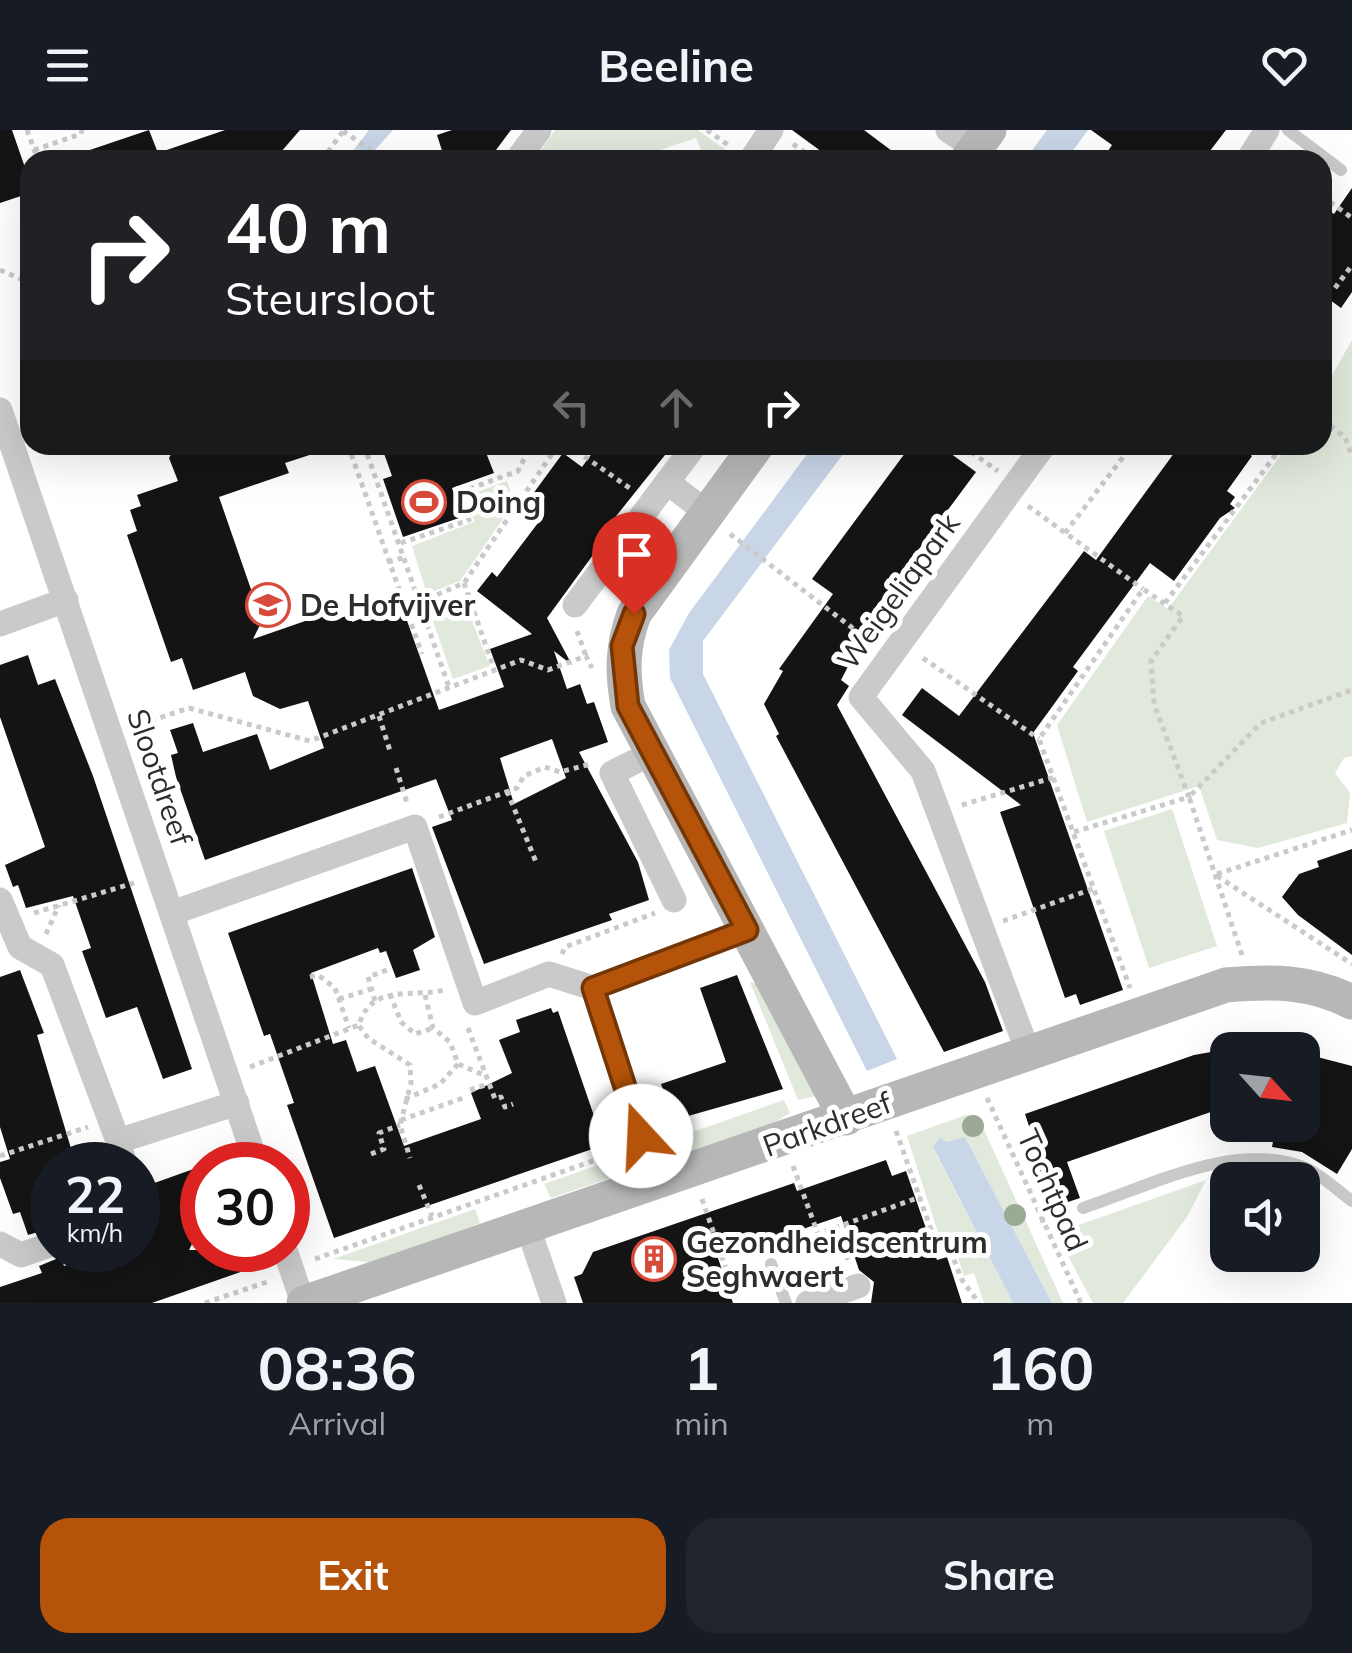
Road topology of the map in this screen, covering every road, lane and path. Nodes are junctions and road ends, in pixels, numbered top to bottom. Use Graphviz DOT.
graph roads {
  1 [pos="27,130"];
  2 [pos="82,130"];
  3 [pos="344,130"];
  4 [pos="539,130"];
  5 [pos="1288,130"];
  6 [pos="34,150"];
  7 [pos="371,150"];
  8 [pos="524,150"];
  9 [pos="1314,150"];
  10 [pos="1332,163"];
  11 [pos="1341,170"];
  12 [pos="1352,265"];
  13 [pos="1335,288"];
  14 [pos="12,419"];
  15 [pos="1332,427"];
  16 [pos="1352,432"];
  17 [pos="1345,437"];
  18 [pos="20,446"];
  19 [pos="23,455"];
  20 [pos="351,455"];
  21 [pos="368,455"];
  22 [pos="526,455"];
  23 [pos="551,455"];
  24 [pos="582,455"];
  25 [pos="687,455"];
  26 [pos="751,455"];
  27 [pos="974,455"];
  28 [pos="1037,455"];
  29 [pos="1125,455"];
  30 [pos="1276,455"];
  31 [pos="1352,456"];
  32 [pos="667,482"];
  33 [pos="1012,488"];
  34 [pos="651,504"];
  35 [pos="718,523"];
  36 [pos="1065,533"];
  37 [pos="402,543"];
  38 [pos="406,557"];
  39 [pos="388,562"];
  40 [pos="464,584"];
  41 [pos="1143,589"];
  42 [pos="66,600"];
  43 [pos="419,603"];
  44 [pos="1164,604"];
  45 [pos="576,605"];
  46 [pos="0,624"];
  47 [pos="896,649"];
  48 [pos="422,654"];
  49 [pos="494,669"];
  50 [pos="594,672"];
  51 [pos="449,688"];
  52 [pos="1352,690"];
  53 [pos="379,716"];
  54 [pos="110,734"];
  55 [pos="1040,739"];
  56 [pos="654,752"];
  57 [pos="391,754"];
  58 [pos="396,768"];
  59 [pos="612,773"];
  60 [pos="1055,777"];
  61 [pos="507,791"];
  62 [pos="1189,797"];
  63 [pos="939,813"];
  64 [pos="414,827"];
  65 [pos="1352,830"];
  66 [pos="1074,832"];
  67 [pos="536,862"];
  68 [pos="1215,874"];
  69 [pos="160,875"];
  70 [pos="1094,888"];
  71 [pos="666,906"];
  72 [pos="4,910"];
  73 [pos="172,913"];
  74 [pos="982,928"];
  75 [pos="747,930"];
  76 [pos="1352,964"];
  77 [pos="387,970"];
  78 [pos="554,975"];
  79 [pos="310,977"];
  80 [pos="1251,982"];
  81 [pos="468,985"];
  82 [pos="593,988"];
  83 [pos="371,989"];
  84 [pos="390,994"];
  85 [pos="425,995"];
  86 [pos="339,999"];
  87 [pos="375,1001"];
  88 [pos="1352,1002"];
  89 [pos="1139,1015"];
  90 [pos="466,1023"];
  91 [pos="359,1025"];
  92 [pos="432,1028"];
  93 [pos="349,1029"];
  94 [pos="1028,1052"];
  95 [pos="458,1064"];
  96 [pos="228,1076"];
  97 [pos="486,1076"];
  98 [pos="489,1084"];
  99 [pos="470,1090"];
  100 [pos="986,1096"];
  101 [pos="464,1098"];
  102 [pos="405,1099"];
  103 [pos="237,1103"];
  104 [pos="513,1104"];
  105 [pos="846,1118"];
  106 [pos="400,1122"];
  107 [pos="894,1127"];
  108 [pos="641,1136"];
  109 [pos="784,1138"];
  110 [pos="118,1142"];
  111 [pos="250,1142"];
  112 [pos="30,1152"];
  113 [pos="370,1154"];
  114 [pos="0,1156"];
  115 [pos="410,1158"];
  116 [pos="693,1172"];
  117 [pos="419,1185"];
  118 [pos="920,1198"];
  119 [pos="1352,1202"];
  120 [pos="1083,1208"];
  121 [pos="432,1216"];
  122 [pos="527,1225"];
  123 [pos="0,1244"];
  124 [pos="30,1252"];
  125 [pos="310,1252"];
  126 [pos="770,1264"];
  127 [pos="293,1272"];
  128 [pos="858,1286"];
  129 [pos="361,1294"];
  130 [pos="304,1303"];
  131 [pos="554,1303"];
  132 [pos="738,1303"];
  133 [pos="786,1303"];
  134 [pos="808,1303"];
  135 [pos="979,1303"];
  136 [pos="1081,1303"];
  1 -- 6 [label="path"];
  2 -- 6 [label="path"];
  3 -- 7 [label="path"];
  4 -- 8 [label="street"];
  5 -- 9 [label="lane"];
  10 -- 11 [label="lane"];
  12 -- 13 [label="path"];
  14 -- 18 [label="street, Slootdreef"];
  15 -- 17 [label="path"];
  16 -- 17 [label="path"];
  17 -- 31 [label="path"];
  19 -- 42 [label="street, Slootdreef"];
  20 -- 39 [label="path"];
  21 -- 37 [label="path"];
  22 -- 37 [label="path"];
  23 -- 40 [label="path"];
  24 -- 34 [label="path"];
  25 -- 32 [label="street"];
  26 -- 35 [label="street"];
  27 -- 33 [label="path"];
  28 -- 33 [label="street, Weigeliapark"];
  29 -- 36 [label="path"];
  30 -- 44 [label="path"];
  32 -- 34 [label="street"];
  32 -- 35 [label="street"];
  33 -- 36 [label="path"];
  33 -- 47 [label="street, Weigeliapark"];
  34 -- 45 [label="street"];
  35 -- 47 [label="path"];
  35 -- 56 [label="street"];
  36 -- 41 [label="path"];
  37 -- 38 [label="path"];
  38 -- 39 [label="path"];
  38 -- 43 [label="path"];
  39 -- 48 [label="path"];
  40 -- 43 [label="path"];
  40 -- 49 [label="path"];
  41 -- 44 [label="path"];
  41 -- 55 [label="path"];
  42 -- 46 [label="street"];
  42 -- 54 [label="street, Slootdreef"];
  43 -- 51 [label="path"];
  44 -- 62 [label="path"];
  47 -- 55 [label="path"];
  47 -- 63 [label="street, Weigeliapark"];
  49 -- 50 [label="path"];
  49 -- 51 [label="path"];
  51 -- 53 [label="path"];
  52 -- 62 [label="path"];
  53 -- 54 [label="path"];
  53 -- 57 [label="path"];
  54 -- 69 [label="street, Slootdreef"];
  55 -- 60 [label="path"];
  56 -- 59 [label="street"];
  56 -- 75 [label="street"];
  58 -- 64 [label="path"];
  59 -- 61 [label="path"];
  59 -- 71 [label="street"];
  60 -- 63 [label="path"];
  60 -- 66 [label="path"];
  61 -- 64 [label="path"];
  61 -- 67 [label="path"];
  62 -- 66 [label="path"];
  62 -- 68 [label="path"];
  63 -- 74 [label="street, Weigeliapark"];
  64 -- 73 [label="street"];
  64 -- 81 [label="street"];
  65 -- 68 [label="path"];
  66 -- 70 [label="path"];
  68 -- 76 [label="path"];
  68 -- 80 [label="path"];
  69 -- 72 [label="path"];
  69 -- 73 [label="street, Slootdreef"];
  70 -- 74 [label="path"];
  70 -- 89 [label="path"];
  71 -- 78 [label="path"];
  72 -- 110 [label="street"];
  73 -- 96 [label="street, Slootdreef"];
  74 -- 94 [label="street, Weigeliapark"];
  75 -- 82 [label="street"];
  75 -- 105 [label="street"];
  77 -- 83 [label="path"];
  78 -- 81 [label="street"];
  78 -- 82 [label="street"];
  79 -- 86 [label="path"];
  80 -- 88 [label="street, Parkdreef"];
  80 -- 89 [label="street, Parkdreef"];
  81 -- 85 [label="path"];
  82 -- 108 [label="street"];
  83 -- 86 [label="path"];
  83 -- 87 [label="path"];
  84 -- 85 [label="path"];
  84 -- 87 [label="path"];
  84 -- 92 [label="path"];
  85 -- 92 [label="path"];
  86 -- 93 [label="path"];
  87 -- 91 [label="path"];
  89 -- 94 [label="street, Parkdreef"];
  90 -- 97 [label="path"];
  91 -- 93 [label="path"];
  91 -- 102 [label="path"];
  92 -- 95 [label="path"];
  93 -- 96 [label="path"];
  94 -- 105 [label="street, Parkdreef"];
  95 -- 97 [label="path"];
  95 -- 102 [label="path"];
  96 -- 103 [label="street, Slootdreef"];
  97 -- 98 [label="path"];
  98 -- 99 [label="path"];
  98 -- 104 [label="path"];
  100 -- 136 [label="path, Tochtpad"];
  101 -- 106 [label="path"];
  102 -- 106 [label="path"];
  103 -- 110 [label="street"];
  103 -- 111 [label="street, Slootdreef"];
  105 -- 109 [label="street, Parkdreef"];
  106 -- 113 [label="path"];
  106 -- 115 [label="path"];
  107 -- 118 [label="path"];
  108 -- 121 [label="path"];
  109 -- 116 [label="street, Parkdreef"];
  109 -- 118 [label="path"];
  112 -- 114 [label="path"];
  116 -- 122 [label="street, Parkdreef"];
  116 -- 132 [label="path"];
  117 -- 121 [label="path"];
  118 -- 135 [label="path"];
  119 -- 120 [label="lane"];
  121 -- 125 [label="path"];
  122 -- 129 [label="street, Parkdreef"];
  122 -- 131 [label="street"];
  123 -- 124 [label="street"];
  126 -- 133 [label="lane"];
  127 -- 130 [label="street"];
  128 -- 134 [label="street"];
  129 -- 130 [label="street, Parkdreef"];
}
